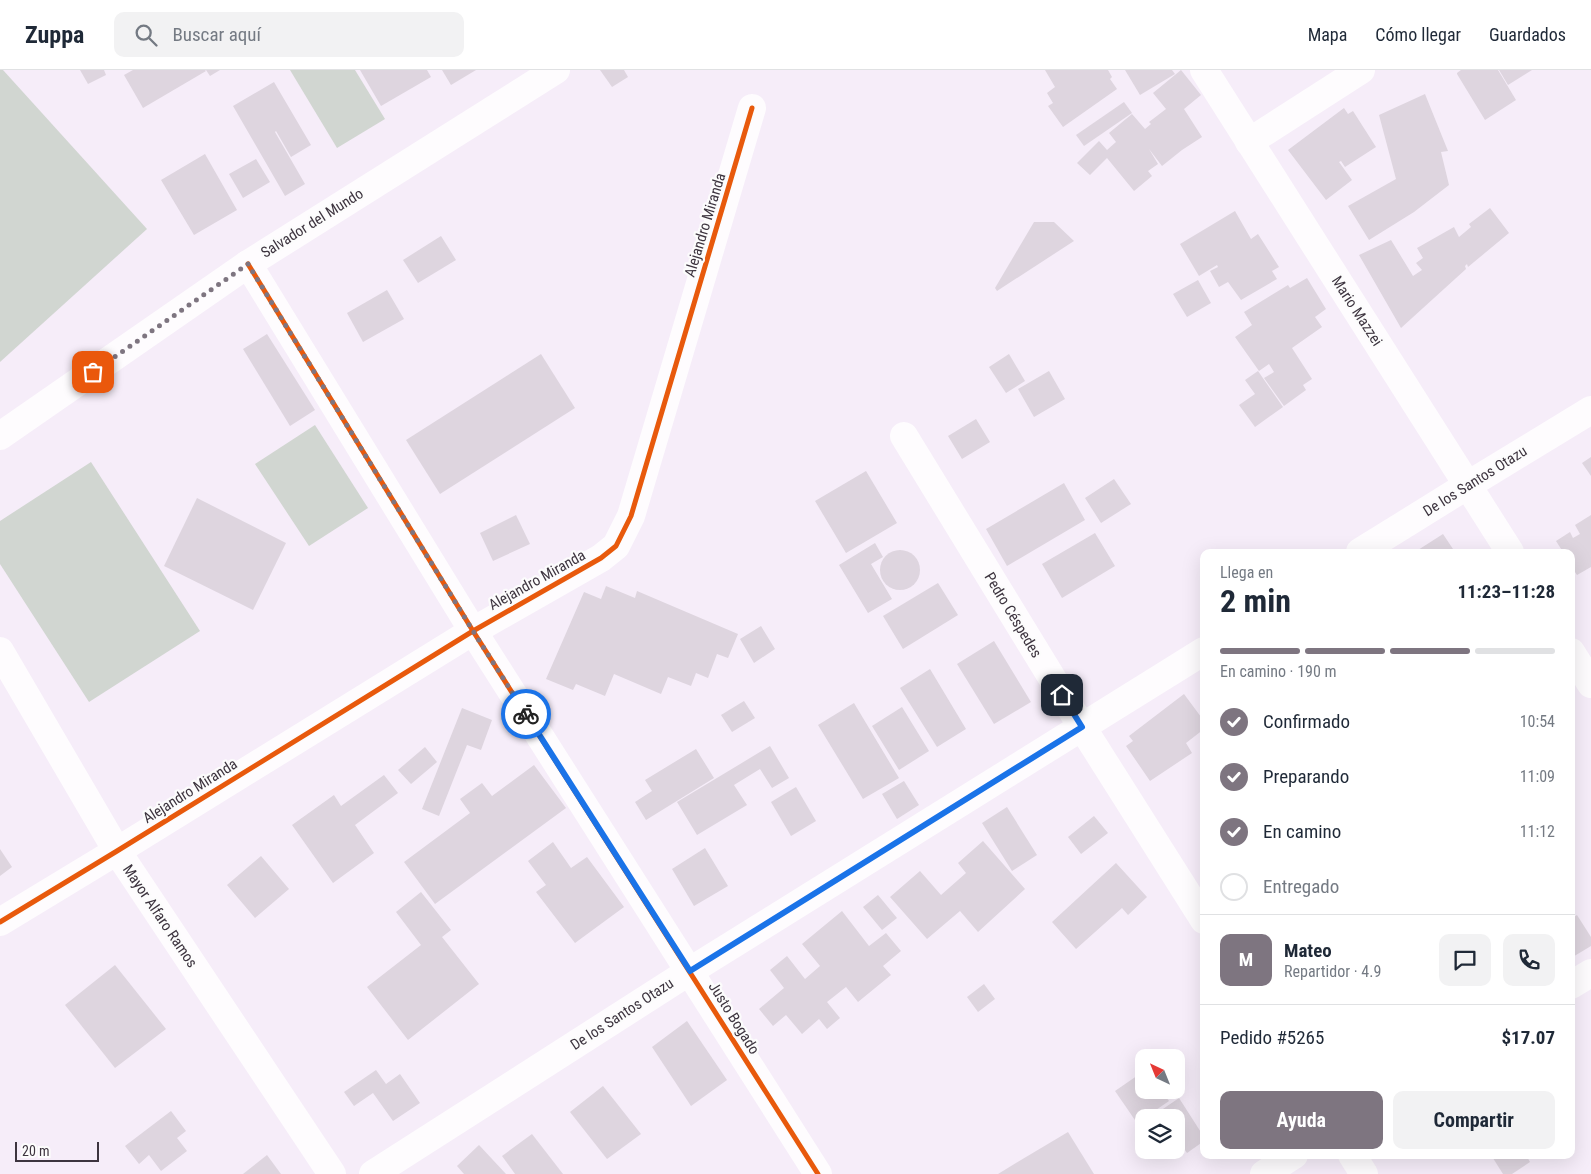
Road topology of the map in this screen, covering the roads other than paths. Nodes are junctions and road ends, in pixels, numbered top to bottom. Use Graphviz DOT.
graph roads {
  1 [pos="556,70"];
  2 [pos="1204,70"];
  3 [pos="1361,70"];
  4 [pos="752,108"];
  5 [pos="1249,142"];
  6 [pos="248,264"];
  7 [pos="1591,410"];
  8 [pos="0,436"];
  9 [pos="904,436"];
  10 [pos="1468,485"];
  11 [pos="1365,549"];
  12 [pos="1508,549"];
  13 [pos="473,631"];
  14 [pos="0,651"];
  15 [pos="1200,653"];
  16 [pos="1575,658"];
  17 [pos="1591,684"];
  18 [pos="1082,727"];
  19 [pos="117,851"];
  20 [pos="1200,914"];
  21 [pos="0,922"];
  22 [pos="690,971"];
  23 [pos="1591,972"];
  24 [pos="1575,982"];
  25 [pos="1288,1159"];
  26 [pos="1355,1159"];
  27 [pos="332,1174"];
  28 [pos="373,1174"];
  29 [pos="818,1174"];
  30 [pos="1264,1174"];
  31 [pos="1364,1174"];
  1 -- 6 [label="street, Salvador del Mundo"];
  2 -- 5 [label="street, Mario Mazzei"];
  3 -- 5 [label="street"];
  4 -- 13 [label="street, Alejandro Miranda"];
  5 -- 10 [label="street, Mario Mazzei"];
  6 -- 8 [label="street, Salvador del Mundo"];
  6 -- 13 [label="street, Justo Bogado"];
  7 -- 10 [label="street, De los Santos Otazu"];
  9 -- 18 [label="street, Pedro Céspedes"];
  10 -- 11 [label="street, De los Santos Otazu"];
  10 -- 12 [label="street, Mario Mazzei"];
  13 -- 19 [label="street, Alejandro Miranda"];
  13 -- 22 [label="street, Justo Bogado"];
  14 -- 19 [label="street, Mayor Alfaro Ramos"];
  15 -- 18 [label="street, De los Santos Otazu"];
  16 -- 17 [label="street"];
  18 -- 20 [label="street, Pedro Céspedes"];
  18 -- 22 [label="street, De los Santos Otazu"];
  19 -- 21 [label="street, Alejandro Miranda"];
  19 -- 27 [label="street, Mayor Alfaro Ramos"];
  22 -- 28 [label="street, De los Santos Otazu"];
  22 -- 29 [label="street, Justo Bogado"];
  23 -- 24 [label="street"];
  25 -- 30 [label="street"];
  26 -- 31 [label="street"];
}
